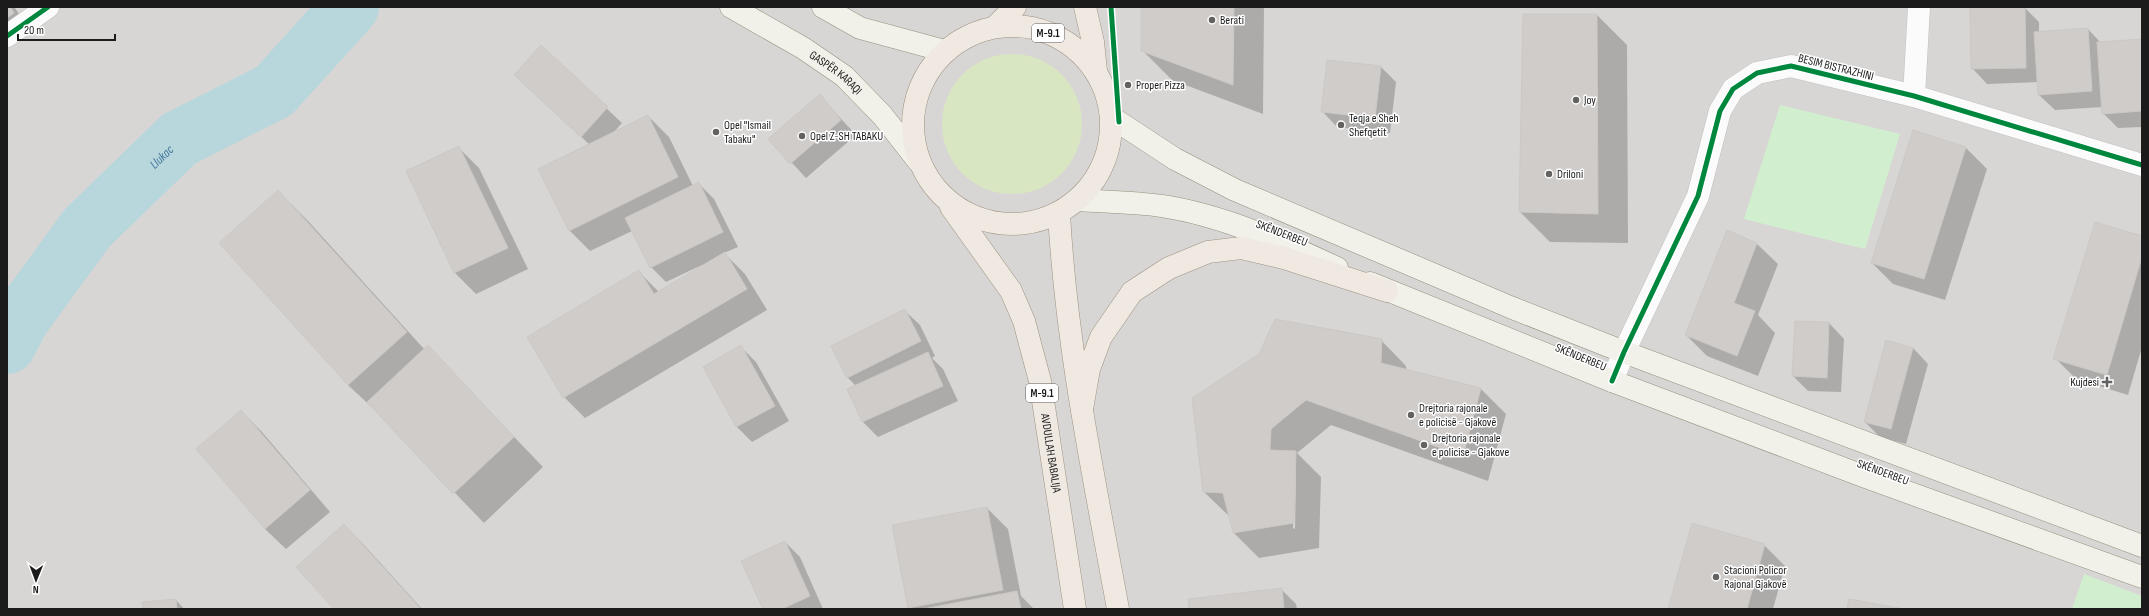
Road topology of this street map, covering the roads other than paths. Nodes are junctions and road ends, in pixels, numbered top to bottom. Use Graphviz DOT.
graph roads {
  1 [pos="48,7"];
  2 [pos="731,7"];
  3 [pos="823,7"];
  4 [pos="1015,7"];
  5 [pos="1085,7"];
  6 [pos="1919,7"];
  7 [pos="995,27"];
  8 [pos="7,36"];
  9 [pos="945,52"];
  10 [pos="1096,71"];
  11 [pos="1914,96"];
  12 [pos="1111,117"];
  13 [pos="919,162"];
  14 [pos="2142,165"];
  15 [pos="947,200"];
  16 [pos="1077,200"];
  17 [pos="1059,213"];
  18 [pos="1387,291"];
  19 [pos="1624,352"];
  20 [pos="1612,381"];
  21 [pos="1082,409"];
  22 [pos="2142,546"];
  23 [pos="2142,577"];
  24 [pos="1074,609"];
  25 [pos="1118,609"];
  1 -- 8 [label="street"];
  2 -- 13 [label="main road, GASPËR KARAQI"];
  3 -- 9 [label="main road"];
  4 -- 7 [label="main road, M-9.1"];
  5 -- 10 [label="main road, M-9.1"];
  6 -- 11 [label="street"];
  7 -- 9 [label="main road, M-9.1"];
  7 -- 10 [label="main road, M-9.1"];
  9 -- 13 [label="main road, M-9.1"];
  10 -- 12 [label="main road, M-9.1"];
  11 -- 14 [label="street, BESIM BISTRAZHINI"];
  11 -- 19 [label="street, BESIM BISTRAZHINI"];
  12 -- 16 [label="main road, M-9.1"];
  12 -- 19 [label="main road, SKËNDERBEU"];
  13 -- 15 [label="main road, M-9.1"];
  15 -- 17 [label="main road, M-9.1"];
  15 -- 24 [label="main road, AVDULLAH BABALIJA / M-9.1"];
  16 -- 17 [label="main road, M-9.1"];
  16 -- 18 [label="main road, SKËNDERBEU"];
  17 -- 21 [label="main road"];
  18 -- 20 [label="main road, SKËNDERBEU"];
  18 -- 21 [label="main road"];
  19 -- 20 [label="street, BESIM BISTRAZHINI"];
  19 -- 22 [label="main road, SKËNDERBEU"];
  20 -- 23 [label="main road, SKËNDERBEU"];
  21 -- 25 [label="main road"];
}
